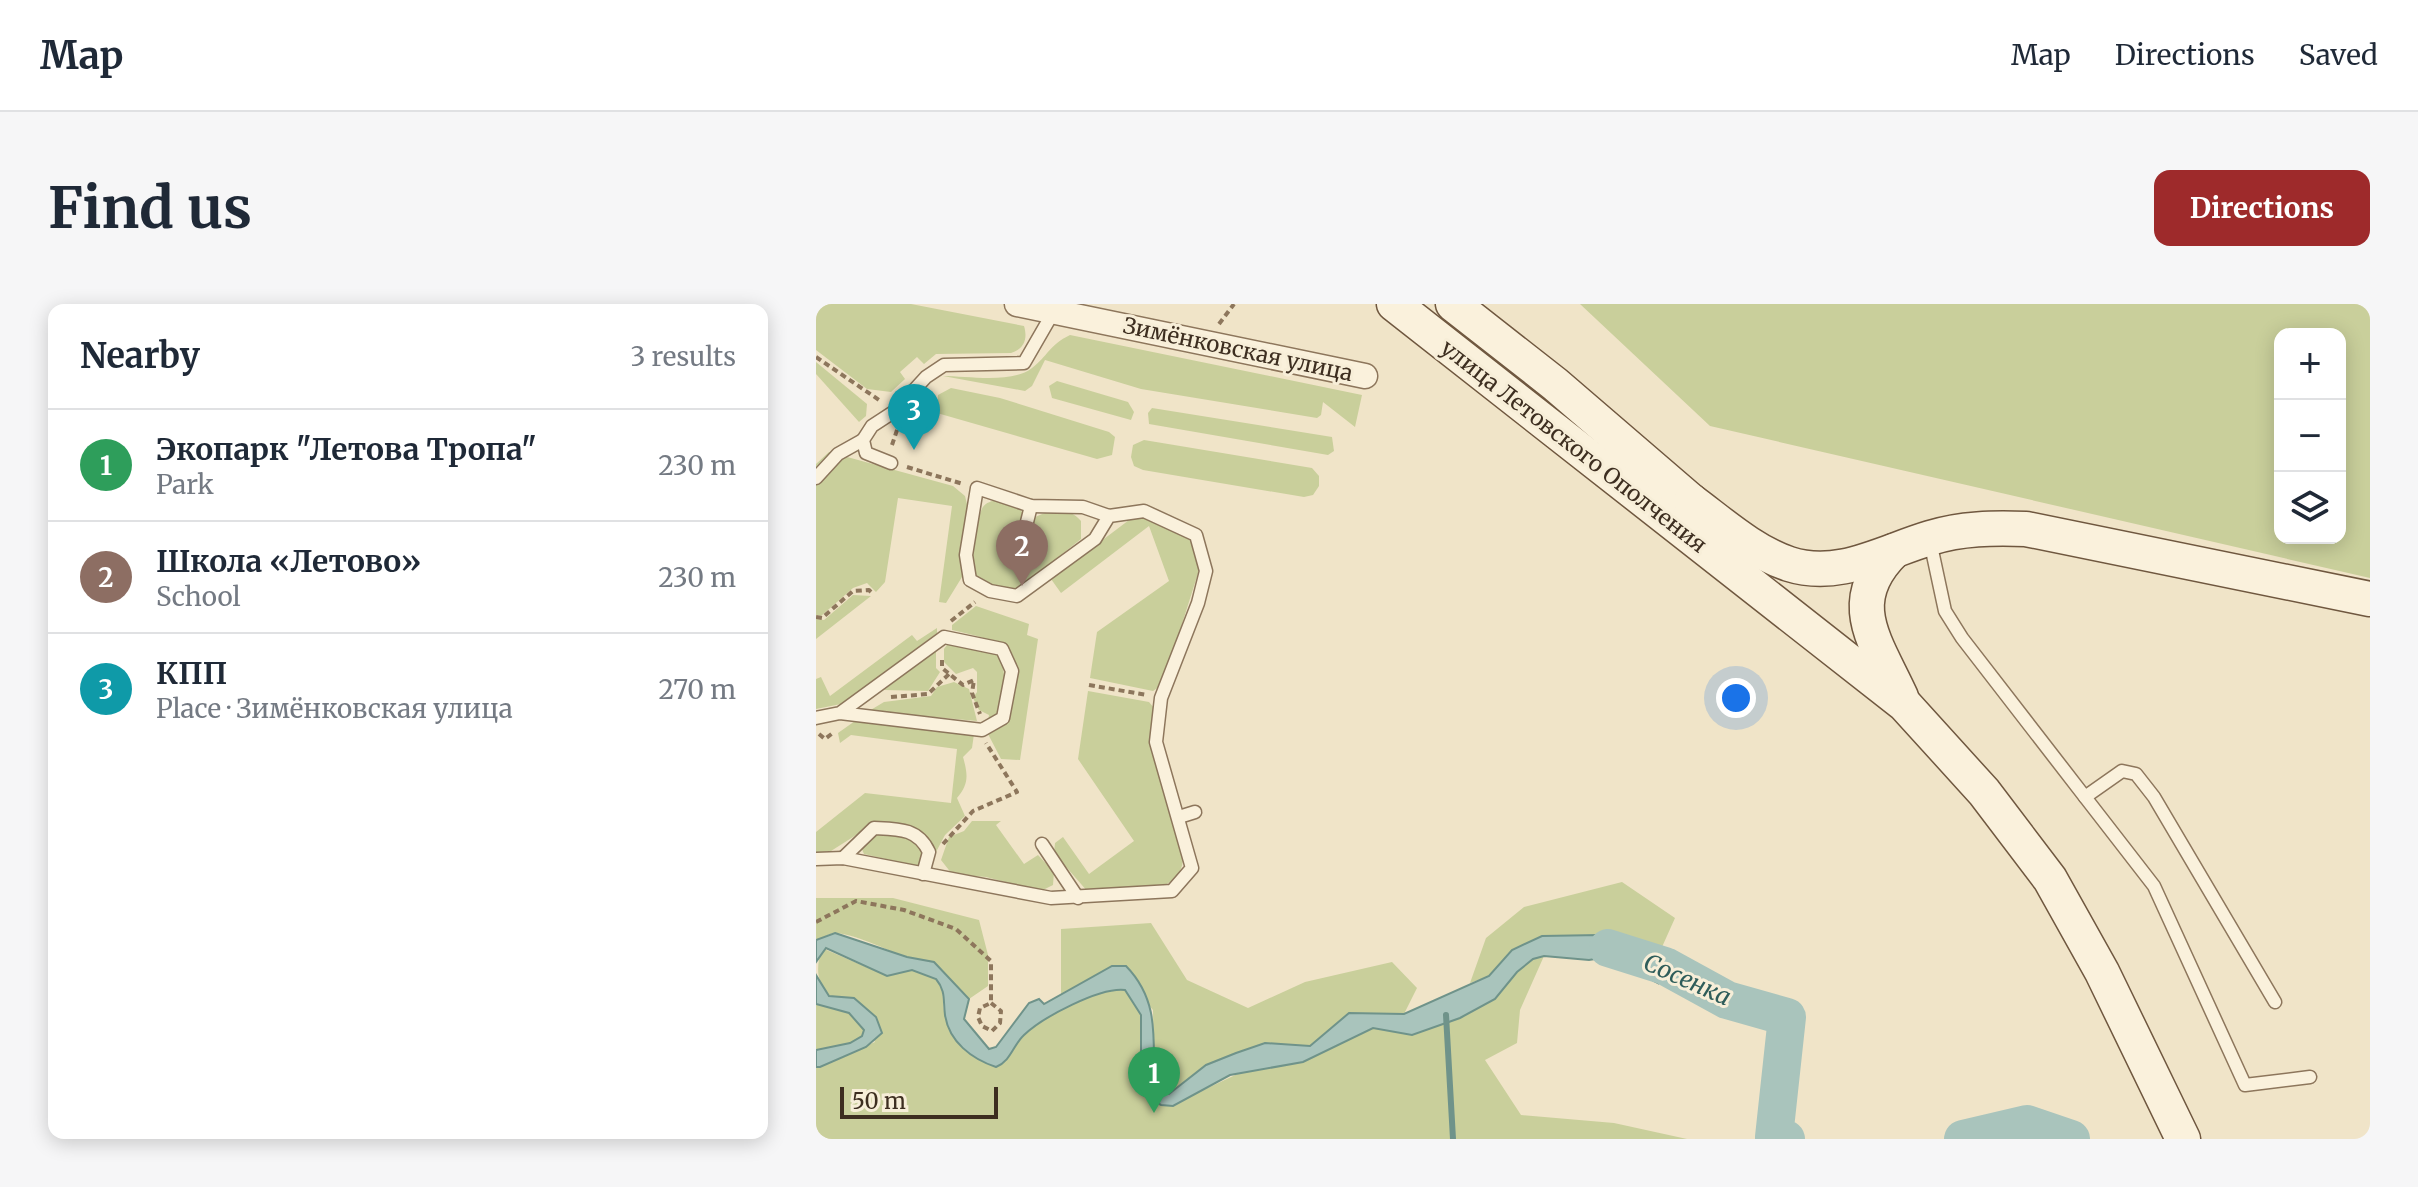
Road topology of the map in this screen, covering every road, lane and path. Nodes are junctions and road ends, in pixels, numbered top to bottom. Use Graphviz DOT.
graph roads {
  1 [pos="1017,304"];
  2 [pos="1394,304"];
  3 [pos="1453,304"];
  4 [pos="1054,311"];
  5 [pos="816,357"];
  6 [pos="1365,376"];
  7 [pos="895,411"];
  8 [pos="863,440"];
  9 [pos="891,463"];
  10 [pos="816,478"];
  11 [pos="977,488"];
  12 [pos="1691,501"];
  13 [pos="1031,506"];
  14 [pos="1109,516"];
  15 [pos="1027,522"];
  16 [pos="1930,538"];
  17 [pos="1894,551"];
  18 [pos="1754,588"];
  19 [pos="873,594"];
  20 [pos="2370,599"];
  21 [pos="1198,603"];
  22 [pos="1213,607"];
  23 [pos="969,608"];
  24 [pos="816,617"];
  25 [pos="950,622"];
  26 [pos="1089,685"];
  27 [pos="1161,698"];
  28 [pos="1905,705"];
  29 [pos="840,713"];
  30 [pos="816,718"];
  31 [pos="2085,797"];
  32 [pos="973,811"];
  33 [pos="1195,812"];
  34 [pos="1179,817"];
  35 [pos="961,828"];
  36 [pos="1042,844"];
  37 [pos="843,858"];
  38 [pos="816,859"];
  39 [pos="923,874"];
  40 [pos="1078,898"];
  41 [pos="816,922"];
  42 [pos="2275,1002"];
  43 [pos="991,1003"];
  44 [pos="2310,1077"];
  45 [pos="2183,1139"];
  1 -- 4 [label="street, Зимёнковская улица"];
  2 -- 18 [label="main road, улица Летовского Ополчения"];
  3 -- 12 [label="main road, улица Летовского Ополчения"];
  4 -- 6 [label="street, Зимёнковская улица"];
  4 -- 7 [label="lane"];
  5 -- 7 [label="path"];
  7 -- 8 [label="lane"];
  7 -- 9 [label="path"];
  8 -- 9 [label="lane"];
  8 -- 10 [label="lane"];
  9 -- 11 [label="path"];
  11 -- 13 [label="lane"];
  11 -- 14 [label="lane"];
  12 -- 17 [label="main road"];
  12 -- 18 [label="main road, улица Летовского Ополчения"];
  13 -- 14 [label="lane"];
  13 -- 15 [label="lane"];
  14 -- 21 [label="lane"];
  16 -- 17 [label="main road"];
  16 -- 20 [label="main road"];
  16 -- 31 [label="lane"];
  17 -- 28 [label="main road"];
  18 -- 28 [label="main road, улица Летовского Ополчения"];
  19 -- 24 [label="path"];
  21 -- 22 [label="lane"];
  21 -- 27 [label="lane"];
  23 -- 25 [label="path"];
  26 -- 27 [label="path"];
  27 -- 34 [label="lane"];
  28 -- 45 [label="main road, улица Летовского Ополчения"];
  29 -- 29 [label="lane"];
  29 -- 30 [label="lane"];
  31 -- 42 [label="lane"];
  31 -- 44 [label="lane"];
  32 -- 35 [label="path"];
  33 -- 34 [label="lane"];
  34 -- 40 [label="lane"];
  36 -- 40 [label="lane"];
  37 -- 38 [label="lane"];
  37 -- 39 [label="lane"];
  37 -- 39 [label="lane"];
  39 -- 40 [label="lane"];
  41 -- 43 [label="path"];
  43 -- 43 [label="path"];
}
